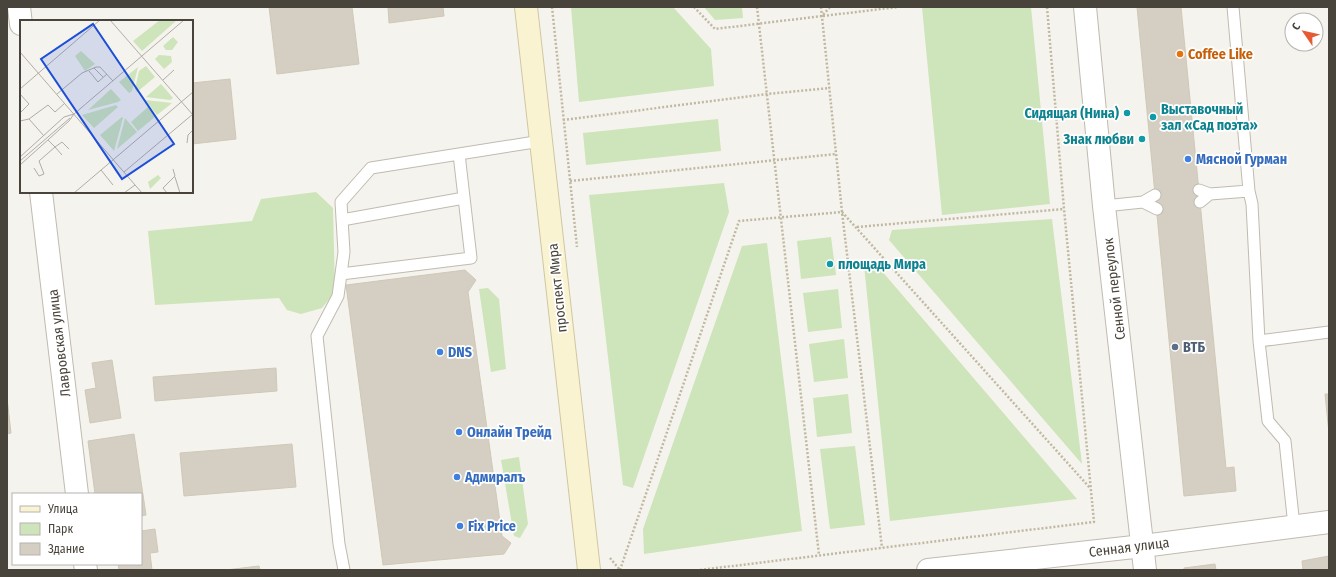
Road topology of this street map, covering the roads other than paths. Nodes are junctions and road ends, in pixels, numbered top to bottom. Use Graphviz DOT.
graph roads {
  1 [pos="19,7"];
  2 [pos="526,7"];
  3 [pos="1085,7"];
  4 [pos="1232,7"];
  5 [pos="21,20"];
  6 [pos="7,23"];
  7 [pos="20,24"];
  8 [pos="541,142"];
  9 [pos="459,154"];
  10 [pos="1199,190"];
  11 [pos="1249,191"];
  12 [pos="41,193"];
  13 [pos="1210,194"];
  14 [pos="1155,195"];
  15 [pos="464,198"];
  16 [pos="1143,202"];
  17 [pos="1200,202"];
  18 [pos="1104,206"];
  19 [pos="1156,209"];
  20 [pos="342,220"];
  21 [pos="341,274"];
  22 [pos="1329,332"];
  23 [pos="1259,341"];
  24 [pos="77,493"];
  25 [pos="1329,522"];
  26 [pos="1294,526"];
  27 [pos="339,544"];
  28 [pos="1143,546"];
  29 [pos="338,570"];
  30 [pos="344,570"];
  31 [pos="589,570"];
  32 [pos="928,570"];
  33 [pos="1145,570"];
  1 -- 5 [label="street"];
  2 -- 8 [label="main road, проспект Мира"];
  3 -- 18 [label="street, Сенной переулок"];
  4 -- 11 [label="lane"];
  6 -- 7 [label="lane"];
  8 -- 9 [label="lane"];
  8 -- 31 [label="main road, проспект Мира"];
  9 -- 15 [label="lane"];
  9 -- 20 [label="lane"];
  10 -- 13 [label="lane"];
  11 -- 13 [label="lane"];
  11 -- 23 [label="lane"];
  12 -- 24 [label="street, Лавровская улица"];
  13 -- 17 [label="lane"];
  14 -- 16 [label="lane"];
  15 -- 20 [label="lane"];
  15 -- 21 [label="lane"];
  16 -- 18 [label="lane"];
  16 -- 19 [label="lane"];
  18 -- 28 [label="street, Сенной переулок"];
  20 -- 21 [label="lane"];
  21 -- 27 [label="lane"];
  22 -- 23 [label="lane"];
  23 -- 26 [label="lane"];
  25 -- 26 [label="street, Сенная улица"];
  26 -- 28 [label="street, Сенная улица"];
  27 -- 29 [label="lane"];
  27 -- 30 [label="lane"];
  28 -- 32 [label="street, Сенная улица"];
  28 -- 33 [label="street, Сенной переулок"];
}
